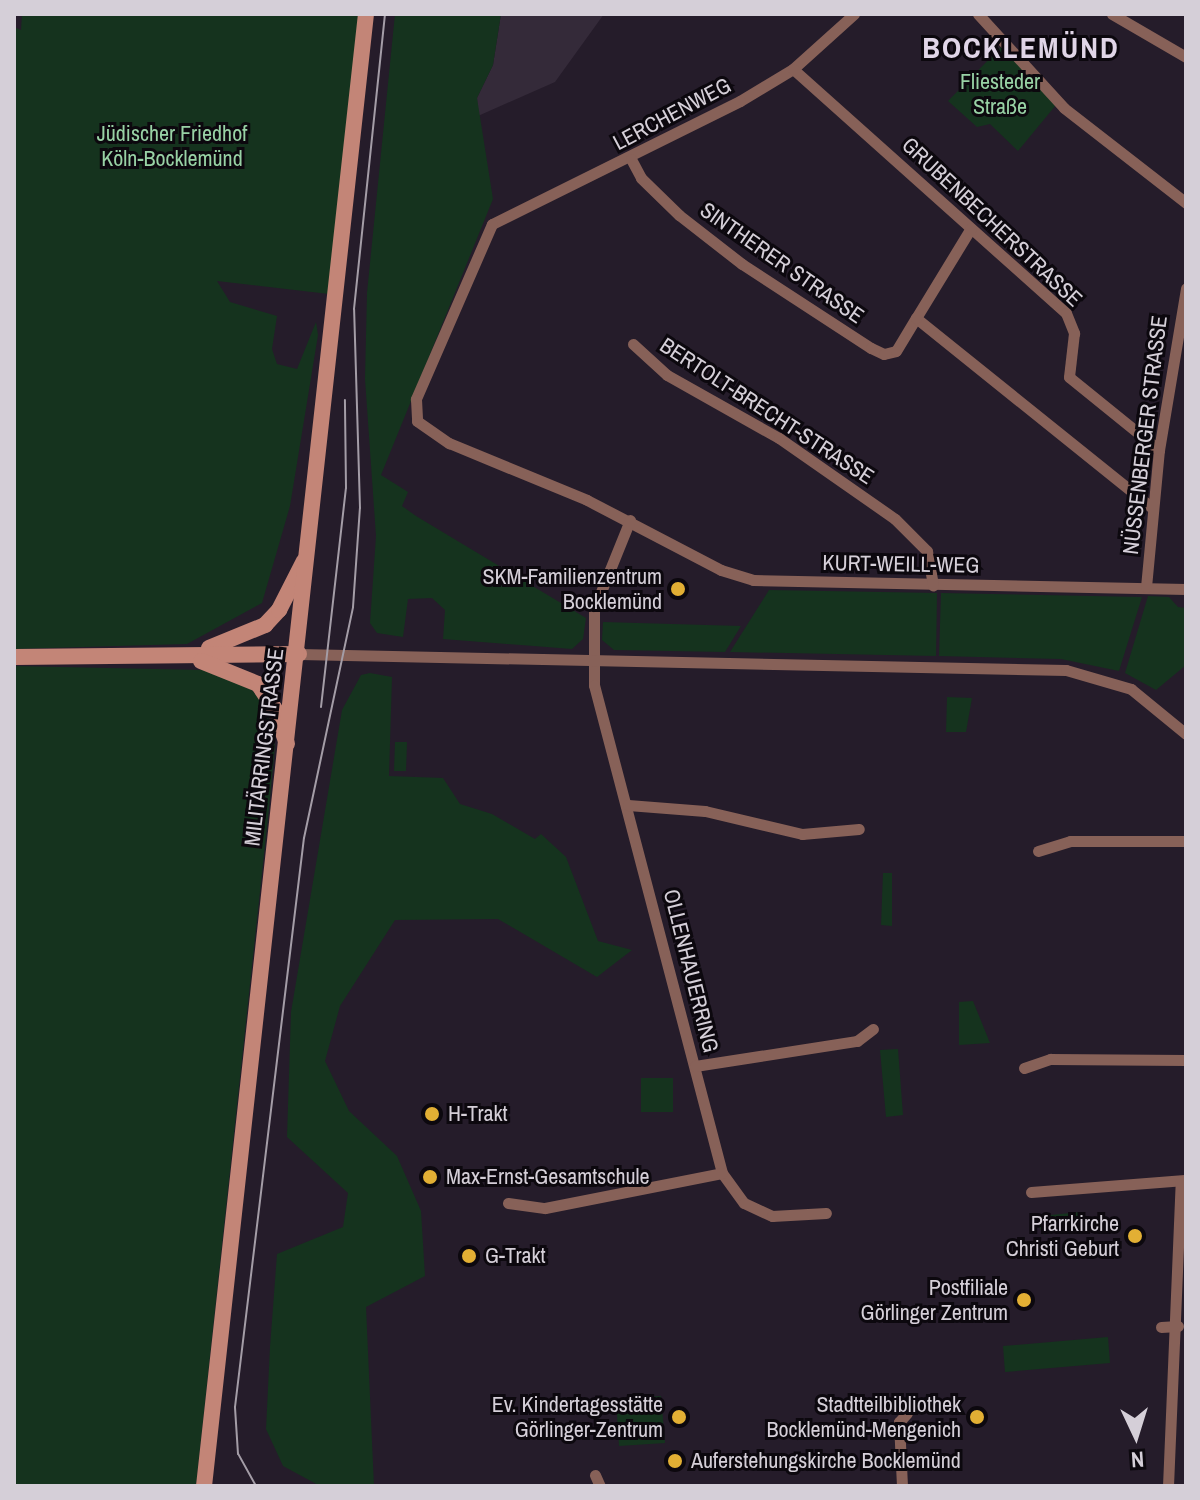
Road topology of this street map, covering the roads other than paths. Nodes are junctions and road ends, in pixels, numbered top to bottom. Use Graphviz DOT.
graph roads {
  1 [pos="366,14"];
  2 [pos="854,14"];
  3 [pos="978,14"];
  4 [pos="1112,14"];
  5 [pos="1186,57"];
  6 [pos="793,69"];
  7 [pos="631,159"];
  8 [pos="1186,203"];
  9 [pos="492,224"];
  10 [pos="971,228"];
  11 [pos="1186,288"];
  12 [pos="916,318"];
  13 [pos="633,344"];
  14 [pos="1159,450"];
  15 [pos="1152,508"];
  16 [pos="630,520"];
  17 [pos="305,559"];
  18 [pos="933,585"];
  19 [pos="1146,587"];
  20 [pos="1186,589"];
  21 [pos="299,654"];
  22 [pos="172,656"];
  23 [pos="14,657"];
  24 [pos="591,661"];
  25 [pos="1186,734"];
  26 [pos="288,746"];
  27 [pos="628,805"];
  28 [pos="859,829"];
  29 [pos="1186,841"];
  30 [pos="1038,851"];
  31 [pos="873,1029"];
  32 [pos="1186,1060"];
  33 [pos="695,1066"];
  34 [pos="1024,1068"];
  35 [pos="722,1173"];
  36 [pos="1184,1180"];
  37 [pos="1031,1192"];
  38 [pos="508,1203"];
  39 [pos="826,1213"];
  40 [pos="1182,1302"];
  41 [pos="1178,1326"];
  42 [pos="1161,1327"];
  43 [pos="907,1413"];
  44 [pos="204,1486"];
  45 [pos="902,1486"];
  46 [pos="1168,1486"];
  1 -- 17 [label="main road, MILITÄRRINGSTRASSE"];
  2 -- 6 [label="street, LERCHENWEG"];
  3 -- 8 [label="street"];
  4 -- 5 [label="street"];
  6 -- 7 [label="street, LERCHENWEG"];
  6 -- 10 [label="street, GRUBENBECHERSTRASSE"];
  7 -- 9 [label="street, LERCHENWEG"];
  7 -- 12 [label="street, SINTHERER STRASSE"];
  9 -- 16 [label="street, KURT-WEILL-WEG"];
  10 -- 12 [label="street, SINTHERER STRASSE"];
  10 -- 14 [label="street, GRUBENBECHERSTRASSE"];
  11 -- 14 [label="street, NÜSSENBERGER STRASSE"];
  12 -- 15 [label="street"];
  13 -- 18 [label="street, BERTOLT-BRECHT-STRASSE"];
  14 -- 15 [label="street, NÜSSENBERGER STRASSE"];
  15 -- 19 [label="street, NÜSSENBERGER STRASSE"];
  16 -- 18 [label="street, KURT-WEILL-WEG"];
  16 -- 24 [label="street"];
  17 -- 21 [label="main road, MILITÄRRINGSTRASSE"];
  17 -- 22 [label="main road"];
  18 -- 19 [label="street, KURT-WEILL-WEG"];
  19 -- 20 [label="street, KURT-WEILL-WEG"];
  21 -- 22 [label="main road"];
  21 -- 24 [label="street"];
  21 -- 26 [label="main road, MILITÄRRINGSTRASSE"];
  22 -- 23 [label="main road"];
  22 -- 26 [label="main road"];
  24 -- 25 [label="street"];
  24 -- 27 [label="street, OLLENHAUERRING"];
  26 -- 44 [label="main road, MILITÄRRINGSTRASSE"];
  27 -- 28 [label="street"];
  27 -- 33 [label="street, OLLENHAUERRING"];
  29 -- 30 [label="street"];
  31 -- 33 [label="street"];
  32 -- 34 [label="street"];
  33 -- 35 [label="street, OLLENHAUERRING"];
  35 -- 38 [label="street"];
  35 -- 39 [label="street, OLLENHAUERRING"];
  36 -- 37 [label="street"];
  36 -- 40 [label="street"];
  40 -- 41 [label="street"];
  41 -- 42 [label="street"];
  41 -- 46 [label="street"];
  43 -- 45 [label="street"];
}
